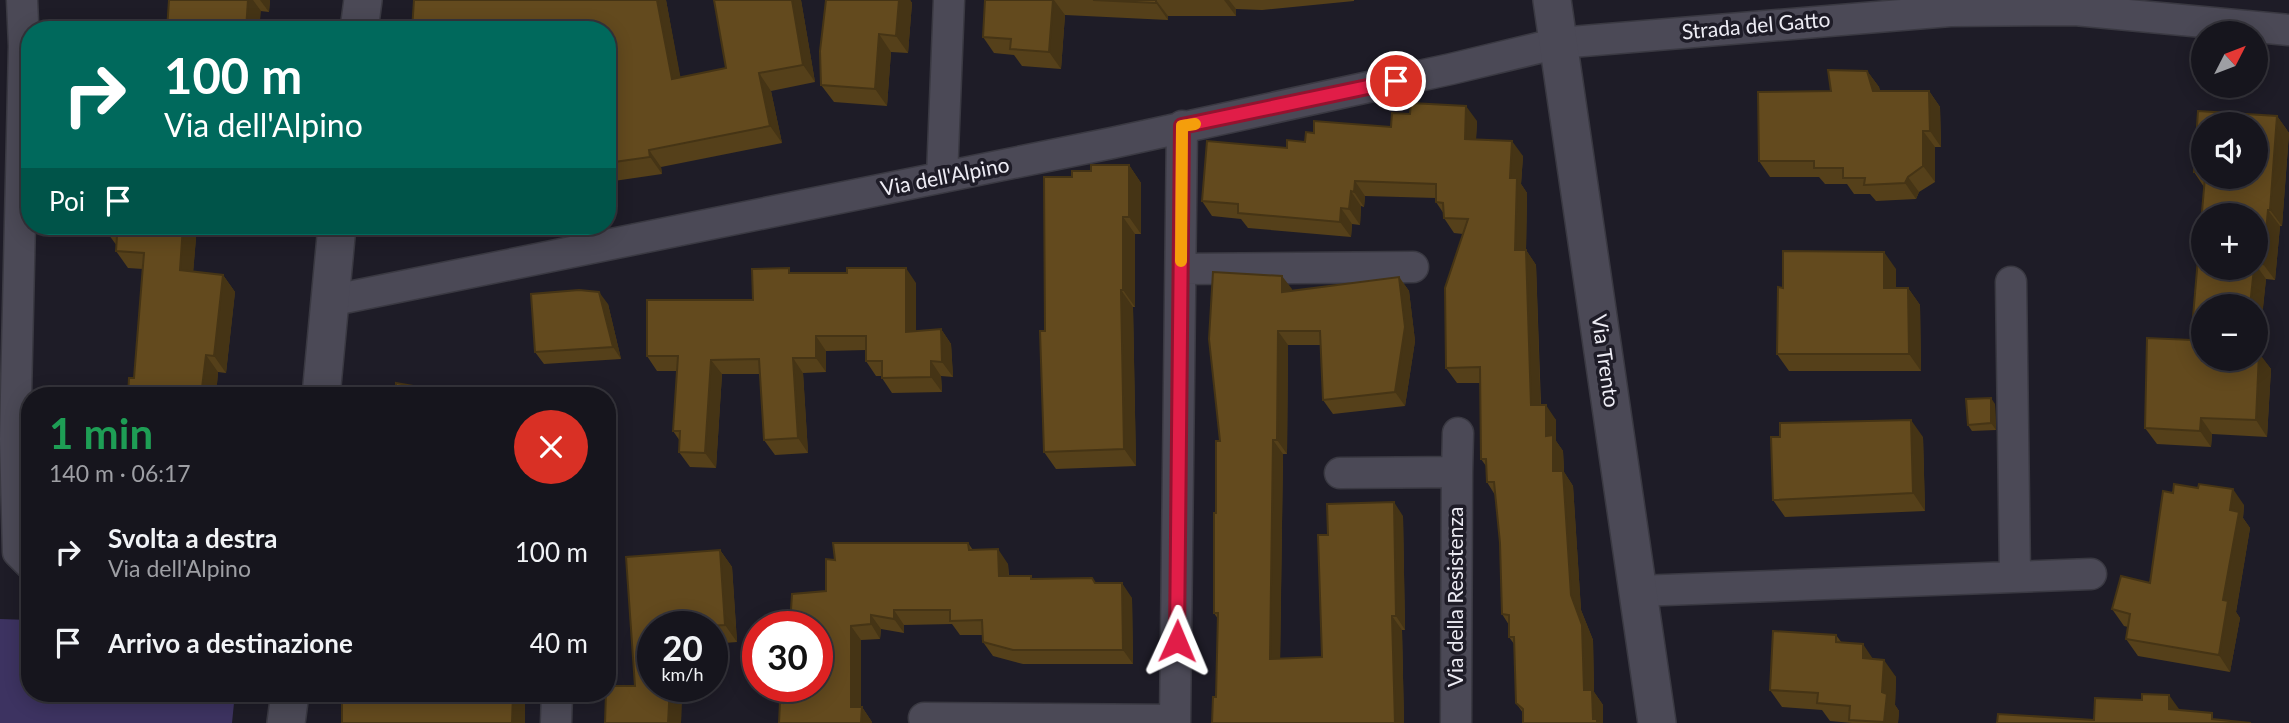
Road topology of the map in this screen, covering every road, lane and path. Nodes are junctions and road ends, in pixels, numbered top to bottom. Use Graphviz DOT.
graph roads {
  1 [pos="22,0"];
  2 [pos="363,0"];
  3 [pos="949,0"];
  4 [pos="1552,0"];
  5 [pos="360,21"];
  6 [pos="2289,30"];
  7 [pos="1559,43"];
  8 [pos="12,46"];
  9 [pos="1182,126"];
  10 [pos="942,177"];
  11 [pos="336,235"];
  12 [pos="1413,267"];
  13 [pos="1181,269"];
  14 [pos="2011,282"];
  15 [pos="329,301"];
  16 [pos="322,387"];
  17 [pos="1458,433"];
  18 [pos="7,439"];
  19 [pos="1457,472"];
  20 [pos="1340,473"];
  21 [pos="21,555"];
  22 [pos="2091,574"];
  23 [pos="2015,577"];
  24 [pos="1638,591"];
  25 [pos="289,702"];
  26 [pos="557,702"];
  27 [pos="924,718"];
  28 [pos="1175,722"];
  29 [pos="286,723"];
  30 [pos="556,723"];
  31 [pos="1456,723"];
  32 [pos="1657,723"];
  1 -- 8 [label="street"];
  2 -- 5 [label="street"];
  3 -- 10 [label="street"];
  4 -- 7 [label="street, Via Trento"];
  6 -- 7 [label="street, Strada del Gatto"];
  7 -- 9 [label="street, Via dell'Alpino"];
  7 -- 24 [label="street, Via Trento"];
  8 -- 18 [label="street"];
  9 -- 10 [label="street, Via dell'Alpino"];
  9 -- 13 [label="street"];
  10 -- 15 [label="street, Via dell'Alpino"];
  11 -- 15 [label="street"];
  12 -- 13 [label="street"];
  13 -- 28 [label="street"];
  14 -- 23 [label="street"];
  15 -- 16 [label="street"];
  17 -- 19 [label="street, Via della Resistenza"];
  18 -- 21 [label="street"];
  19 -- 20 [label="street"];
  19 -- 31 [label="street, Via della Resistenza"];
  22 -- 23 [label="street"];
  23 -- 24 [label="street"];
  24 -- 32 [label="street, Via Trento"];
  25 -- 29 [label="street"];
  26 -- 30 [label="street"];
  27 -- 28 [label="street"];
}
